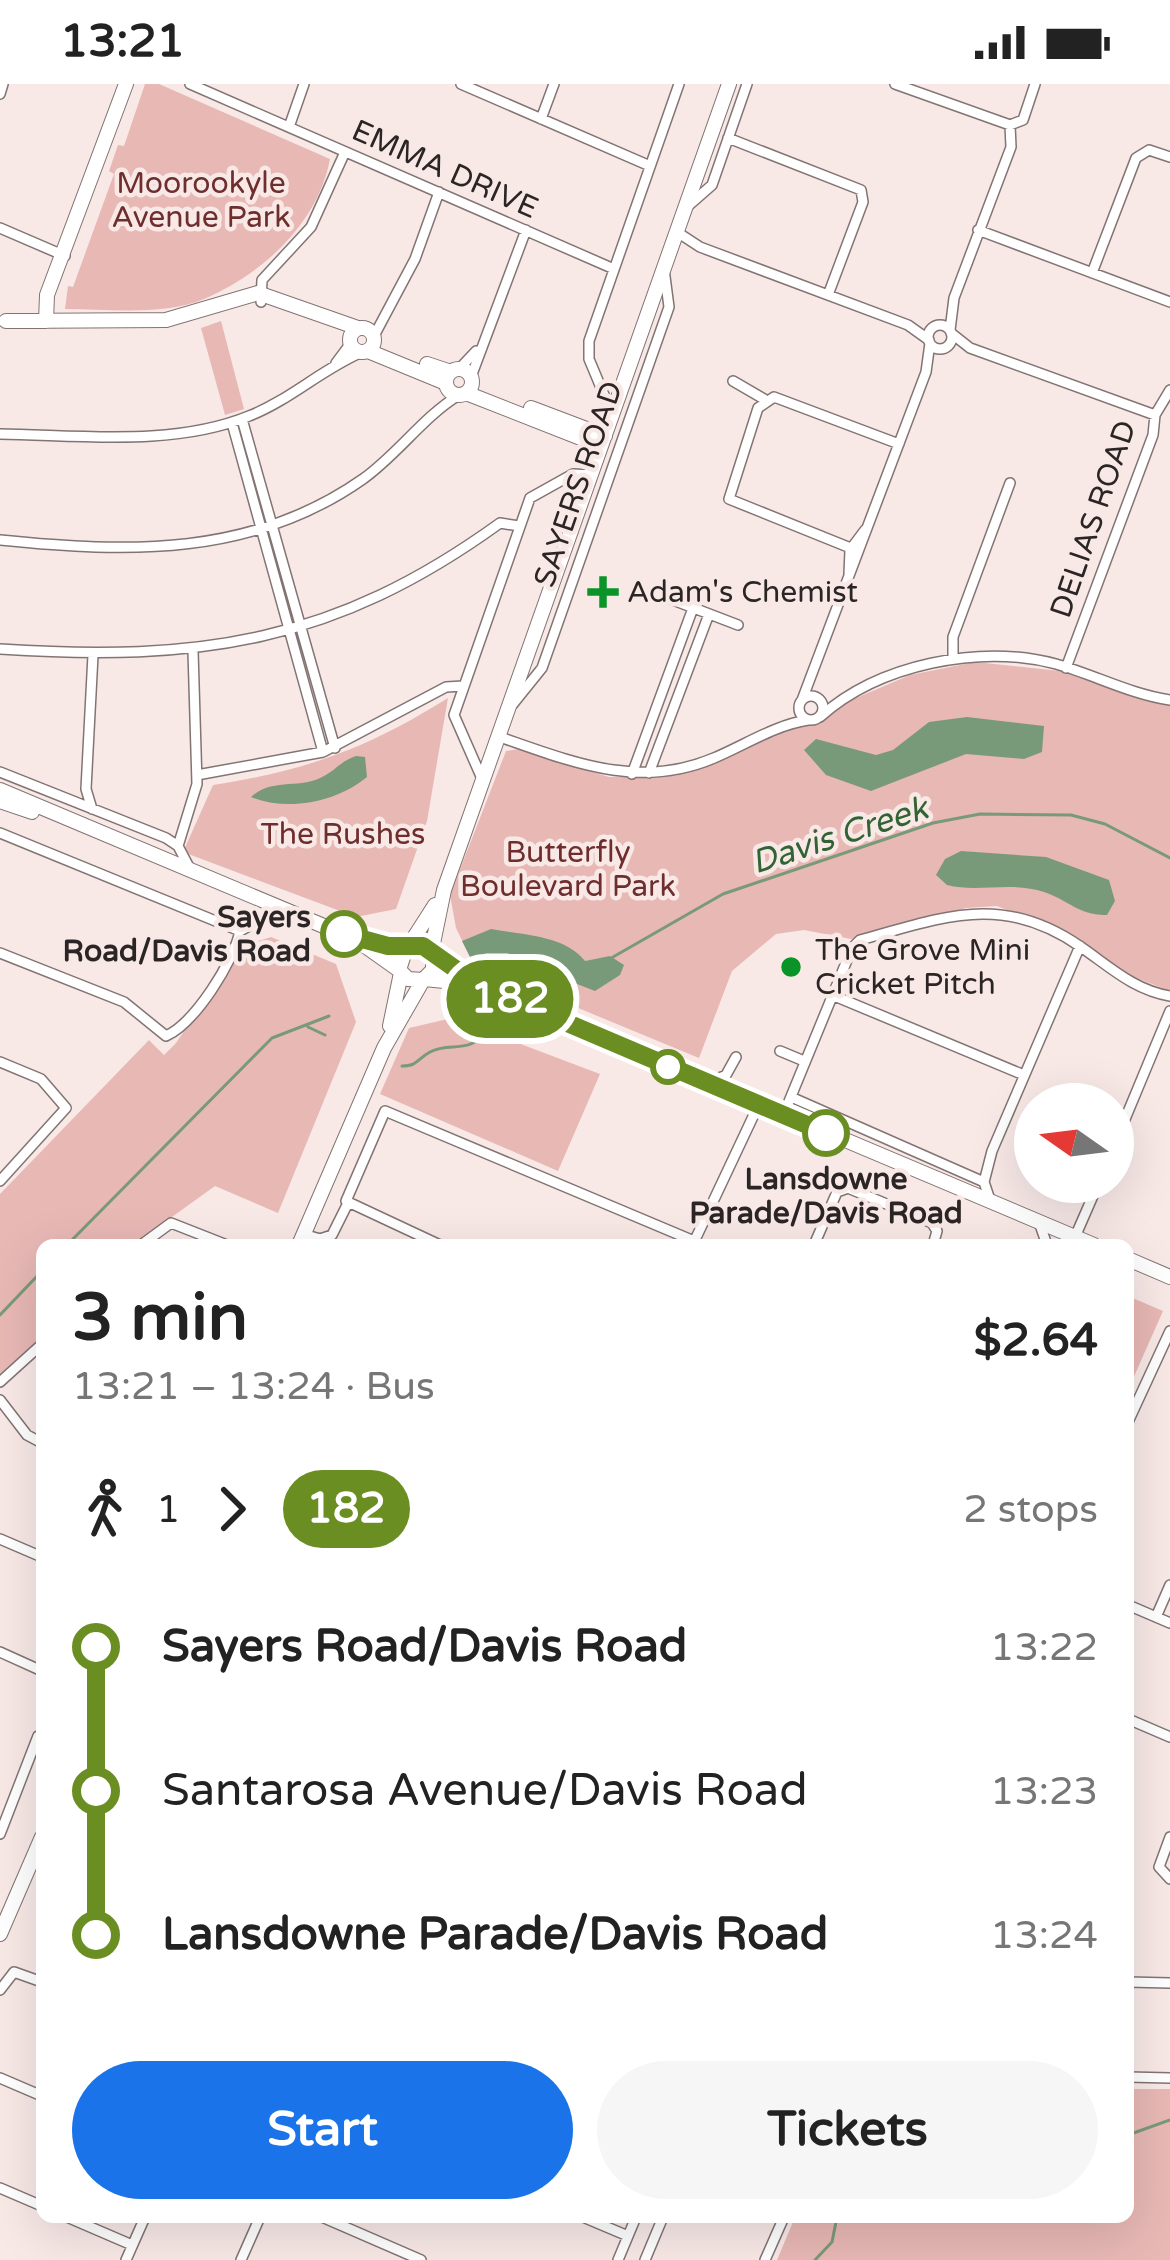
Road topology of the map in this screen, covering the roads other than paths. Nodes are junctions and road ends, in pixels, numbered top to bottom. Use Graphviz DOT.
graph roads {
  1 [pos="3,84"];
  2 [pos="126,84"];
  3 [pos="190,84"];
  4 [pos="304,84"];
  5 [pos="461,84"];
  6 [pos="554,84"];
  7 [pos="679,84"];
  8 [pos="728,84"];
  9 [pos="747,84"];
  10 [pos="895,84"];
  11 [pos="1035,84"];
  12 [pos="0,94"];
  13 [pos="541,119"];
  14 [pos="1010,125"];
  15 [pos="289,127"];
  16 [pos="728,138"];
  17 [pos="345,152"];
  18 [pos="1170,157"];
  19 [pos="650,166"];
  20 [pos="440,192"];
  21 [pos="686,208"];
  22 [pos="0,228"];
  23 [pos="526,230"];
  24 [pos="978,230"];
  25 [pos="675,237"];
  26 [pos="65,256"];
  27 [pos="614,268"];
  28 [pos="664,269"];
  29 [pos="1092,273"];
  30 [pos="829,295"];
  31 [pos="262,296"];
  32 [pos="954,298"];
  33 [pos="1170,302"];
  34 [pos="48,320"];
  35 [pos="3,321"];
  36 [pos="908,325"];
  37 [pos="935,327"];
  38 [pos="951,332"];
  39 [pos="362,340"];
  40 [pos="930,341"];
  41 [pos="945,348"];
  42 [pos="970,348"];
  43 [pos="926,371"];
  44 [pos="733,381"];
  45 [pos="459,382"];
  46 [pos="1170,390"];
  47 [pos="764,399"];
  48 [pos="613,414"];
  49 [pos="1155,415"];
  50 [pos="237,421"];
  51 [pos="0,434"];
  52 [pos="603,441"];
  53 [pos="899,443"];
  54 [pos="592,475"];
  55 [pos="1010,483"];
  56 [pos="519,526"];
  57 [pos="268,528"];
  58 [pos="0,540"];
  59 [pos="855,550"];
  60 [pos="665,597"];
  61 [pos="693,608"];
  62 [pos="709,614"];
  63 [pos="738,625"];
  64 [pos="296,629"];
  65 [pos="0,649"];
  66 [pos="193,651"];
  67 [pos="93,655"];
  68 [pos="953,659"];
  69 [pos="1066,668"];
  70 [pos="815,669"];
  71 [pos="463,686"];
  72 [pos="818,698"];
  73 [pos="843,699"];
  74 [pos="1170,700"];
  75 [pos="801,703"];
  76 [pos="510,706"];
  77 [pos="814,718"];
  78 [pos="785,724"];
  79 [pos="500,736"];
  80 [pos="329,750"];
  81 [pos="0,772"];
  82 [pos="650,773"];
  83 [pos="632,774"];
  84 [pos="197,775"];
  85 [pos="484,782"];
  86 [pos="86,789"];
  87 [pos="0,790"];
  88 [pos="0,801"];
  89 [pos="75,802"];
  90 [pos="92,809"];
  91 [pos="181,828"];
  92 [pos="0,833"];
  93 [pos="100,834"];
  94 [pos="166,838"];
  95 [pos="178,846"];
  96 [pos="189,868"];
  97 [pos="444,890"];
  98 [pos="283,908"];
  99 [pos="226,925"];
  100 [pos="241,931"];
  101 [pos="357,940"];
  102 [pos="1080,946"];
  103 [pos="407,947"];
  104 [pos="0,952"];
  105 [pos="432,956"];
  106 [pos="225,963"];
  107 [pos="400,971"];
  108 [pos="424,979"];
  109 [pos="478,985"];
  110 [pos="832,995"];
  111 [pos="1170,996"];
  112 [pos="1170,1011"];
  113 [pos="383,1048"];
  114 [pos="780,1051"];
  115 [pos="736,1057"];
  116 [pos="804,1061"];
  117 [pos="0,1062"];
  118 [pos="1024,1075"];
  119 [pos="708,1083"];
  120 [pos="791,1097"];
  121 [pos="1134,1098"];
  122 [pos="758,1106"];
  123 [pos="782,1116"];
  124 [pos="992,1151"];
  125 [pos="970,1172"];
  126 [pos="0,1181"];
  127 [pos="984,1181"];
  128 [pos="990,1200"];
  129 [pos="347,1203"];
  130 [pos="1090,1203"];
  131 [pos="1039,1222"];
  132 [pos="1076,1237"];
  133 [pos="149,1239"];
  134 [pos="212,1239"];
  135 [pos="301,1239"];
  136 [pos="427,1239"];
  137 [pos="684,1239"];
  138 [pos="695,1239"];
  139 [pos="817,1239"];
  140 [pos="935,1239"];
  141 [pos="1045,1239"];
  142 [pos="1080,1239"];
  143 [pos="1134,1262"];
  144 [pos="1170,1277"];
  145 [pos="1170,1331"];
  146 [pos="36,1349"];
  147 [pos="0,1382"];
  148 [pos="0,1400"];
  149 [pos="1134,1407"];
  150 [pos="36,1440"];
  151 [pos="0,1539"];
  152 [pos="36,1554"];
  153 [pos="1170,1585"];
  154 [pos="1134,1608"];
  155 [pos="1156,1617"];
  156 [pos="1170,1623"];
  157 [pos="0,1652"];
  158 [pos="36,1667"];
  159 [pos="1134,1722"];
  160 [pos="1170,1737"];
  161 [pos="36,1741"];
  162 [pos="0,1834"];
  163 [pos="1170,1837"];
  164 [pos="36,1851"];
  165 [pos="1170,1879"];
  166 [pos="0,1934"];
  167 [pos="36,1980"];
  168 [pos="1134,1982"];
  169 [pos="1170,1983"];
  170 [pos="0,1990"];
  171 [pos="1134,2077"];
  172 [pos="0,2078"];
  173 [pos="1170,2078"];
  174 [pos="36,2093"];
  175 [pos="0,2188"];
  176 [pos="36,2203"];
  177 [pos="81,2223"];
  178 [pos="142,2223"];
  179 [pos="257,2223"];
  180 [pos="336,2223"];
  181 [pos="598,2223"];
  182 [pos="633,2223"];
  183 [pos="660,2223"];
  184 [pos="781,2223"];
  185 [pos="628,2236"];
  186 [pos="133,2245"];
  187 [pos="126,2260"];
  188 [pos="241,2260"];
  189 [pos="421,2260"];
  190 [pos="618,2260"];
  191 [pos="645,2260"];
  192 [pos="765,2260"];
  1 -- 12 [label="street"];
  2 -- 26 [label="street"];
  3 -- 15 [label="street, EMMA DRIVE"];
  4 -- 15 [label="street"];
  5 -- 13 [label="street"];
  6 -- 13 [label="street"];
  7 -- 19 [label="street, SAYERS ROAD"];
  8 -- 21 [label="street, SAYERS ROAD"];
  9 -- 16 [label="street, SAYERS ROAD"];
  10 -- 14 [label="street"];
  11 -- 14 [label="street"];
  13 -- 19 [label="street"];
  14 -- 24 [label="street"];
  15 -- 17 [label="street, EMMA DRIVE"];
  16 -- 21 [label="street, SAYERS ROAD"];
  16 -- 30 [label="street"];
  17 -- 20 [label="street, EMMA DRIVE"];
  17 -- 31 [label="street"];
  18 -- 29 [label="street"];
  19 -- 27 [label="street, SAYERS ROAD"];
  20 -- 23 [label="street, EMMA DRIVE"];
  20 -- 39 [label="street"];
  21 -- 25 [label="street, SAYERS ROAD"];
  22 -- 26 [label="street"];
  23 -- 27 [label="street, EMMA DRIVE"];
  23 -- 45 [label="street"];
  24 -- 29 [label="street"];
  24 -- 32 [label="street"];
  25 -- 28 [label="street, SAYERS ROAD"];
  25 -- 30 [label="street"];
  26 -- 34 [label="street"];
  27 -- 48 [label="street, SAYERS ROAD"];
  28 -- 48 [label="street, SAYERS ROAD"];
  28 -- 76 [label="street, SAYERS ROAD"];
  29 -- 33 [label="street"];
  30 -- 36 [label="street"];
  31 -- 34 [label="street"];
  31 -- 39 [label="street"];
  32 -- 37 [label="street"];
  32 -- 38 [label="street"];
  34 -- 35 [label="street"];
  36 -- 37 [label="street"];
  36 -- 40 [label="street"];
  37 -- 38 [label="street"];
  37 -- 40 [label="street"];
  38 -- 41 [label="street"];
  38 -- 42 [label="street"];
  39 -- 45 [label="street"];
  39 -- 50 [label="street"];
  40 -- 41 [label="street"];
  40 -- 43 [label="street"];
  41 -- 42 [label="street"];
  41 -- 43 [label="street"];
  42 -- 49 [label="street"];
  43 -- 53 [label="street"];
  44 -- 47 [label="street"];
  45 -- 52 [label="street"];
  45 -- 57 [label="street"];
  46 -- 49 [label="street, DELIAS ROAD"];
  47 -- 53 [label="street"];
  47 -- 59 [label="street"];
  48 -- 52 [label="street, SAYERS ROAD"];
  49 -- 69 [label="street, DELIAS ROAD"];
  50 -- 51 [label="street"];
  50 -- 57 [label="street"];
  52 -- 54 [label="street, SAYERS ROAD"];
  53 -- 59 [label="street"];
  54 -- 56 [label="street, SAYERS ROAD"];
  54 -- 76 [label="street, SAYERS ROAD"];
  55 -- 68 [label="street"];
  56 -- 64 [label="street"];
  56 -- 71 [label="street, SAYERS ROAD"];
  57 -- 58 [label="street"];
  57 -- 64 [label="street"];
  59 -- 70 [label="street"];
  60 -- 61 [label="street"];
  61 -- 62 [label="street"];
  61 -- 83 [label="street"];
  62 -- 63 [label="street"];
  62 -- 82 [label="street"];
  64 -- 66 [label="street"];
  64 -- 80 [label="street"];
  65 -- 67 [label="street"];
  66 -- 67 [label="street"];
  66 -- 84 [label="street"];
  67 -- 86 [label="street"];
  68 -- 69 [label="street"];
  68 -- 73 [label="street"];
  69 -- 74 [label="street"];
  70 -- 72 [label="street"];
  70 -- 75 [label="street"];
  71 -- 80 [label="street"];
  71 -- 85 [label="street, SAYERS ROAD"];
  72 -- 73 [label="street"];
  72 -- 75 [label="street"];
  72 -- 77 [label="street"];
  73 -- 77 [label="street"];
  75 -- 77 [label="street"];
  75 -- 78 [label="street"];
  76 -- 79 [label="street, SAYERS ROAD"];
  77 -- 78 [label="street"];
  78 -- 82 [label="street"];
  79 -- 83 [label="street"];
  79 -- 85 [label="street, SAYERS ROAD"];
  80 -- 84 [label="street"];
  81 -- 89 [label="street"];
  82 -- 83 [label="street"];
  84 -- 91 [label="street"];
  85 -- 97 [label="street, SAYERS ROAD"];
  86 -- 89 [label="street"];
  86 -- 90 [label="street"];
  87 -- 93 [label="street"];
  88 -- 93 [label="street"];
  89 -- 90 [label="street"];
  90 -- 94 [label="street"];
  91 -- 94 [label="street"];
  91 -- 95 [label="street"];
  92 -- 99 [label="street"];
  93 -- 96 [label="street"];
  94 -- 95 [label="street"];
  95 -- 96 [label="street"];
  96 -- 98 [label="street"];
  97 -- 103 [label="street, SAYERS ROAD"];
  97 -- 105 [label="street, SAYERS ROAD"];
  98 -- 100 [label="street"];
  98 -- 101 [label="street"];
  99 -- 100 [label="street"];
  99 -- 106 [label="street"];
  100 -- 106 [label="street"];
  101 -- 103 [label="street"];
  101 -- 107 [label="street"];
  102 -- 110 [label="street"];
  102 -- 111 [label="street"];
  102 -- 118 [label="street"];
  103 -- 105 [label="street"];
  103 -- 107 [label="street, SAYERS ROAD"];
  104 -- 106 [label="street"];
  105 -- 108 [label="street, SAYERS ROAD"];
  105 -- 109 [label="street"];
  107 -- 108 [label="street"];
  107 -- 113 [label="street"];
  108 -- 109 [label="street"];
  108 -- 113 [label="street"];
  109 -- 119 [label="street"];
  110 -- 116 [label="street"];
  110 -- 118 [label="street"];
  112 -- 121 [label="street"];
  113 -- 135 [label="street"];
  114 -- 116 [label="street"];
  115 -- 119 [label="street"];
  116 -- 120 [label="street"];
  117 -- 126 [label="street"];
  118 -- 124 [label="street"];
  119 -- 122 [label="street"];
  120 -- 123 [label="street"];
  120 -- 125 [label="street"];
  122 -- 123 [label="street"];
  122 -- 138 [label="street"];
  123 -- 128 [label="street"];
  124 -- 125 [label="street"];
  124 -- 127 [label="street"];
  125 -- 127 [label="street"];
  127 -- 128 [label="street"];
  128 -- 131 [label="street"];
  129 -- 135 [label="street"];
  129 -- 136 [label="street"];
  129 -- 137 [label="street"];
  130 -- 132 [label="street"];
  131 -- 132 [label="street"];
  131 -- 141 [label="street"];
  132 -- 142 [label="street"];
  133 -- 134 [label="street"];
  139 -- 140 [label="street"];
  143 -- 144 [label="street"];
  145 -- 149 [label="street"];
  146 -- 147 [label="street"];
  148 -- 150 [label="street"];
  151 -- 152 [label="street"];
  153 -- 155 [label="street"];
  154 -- 155 [label="street"];
  155 -- 156 [label="street"];
  157 -- 158 [label="street"];
  159 -- 160 [label="street"];
  161 -- 162 [label="street"];
  163 -- 165 [label="street"];
  164 -- 166 [label="street"];
  167 -- 170 [label="street"];
  168 -- 169 [label="street"];
  171 -- 173 [label="street"];
  172 -- 174 [label="street"];
  175 -- 176 [label="street"];
  177 -- 186 [label="street"];
  178 -- 186 [label="street"];
  179 -- 188 [label="street"];
  180 -- 189 [label="street"];
  181 -- 185 [label="street"];
  182 -- 185 [label="street"];
  183 -- 191 [label="street"];
  184 -- 192 [label="street"];
  185 -- 190 [label="street"];
  186 -- 187 [label="street"];
}
